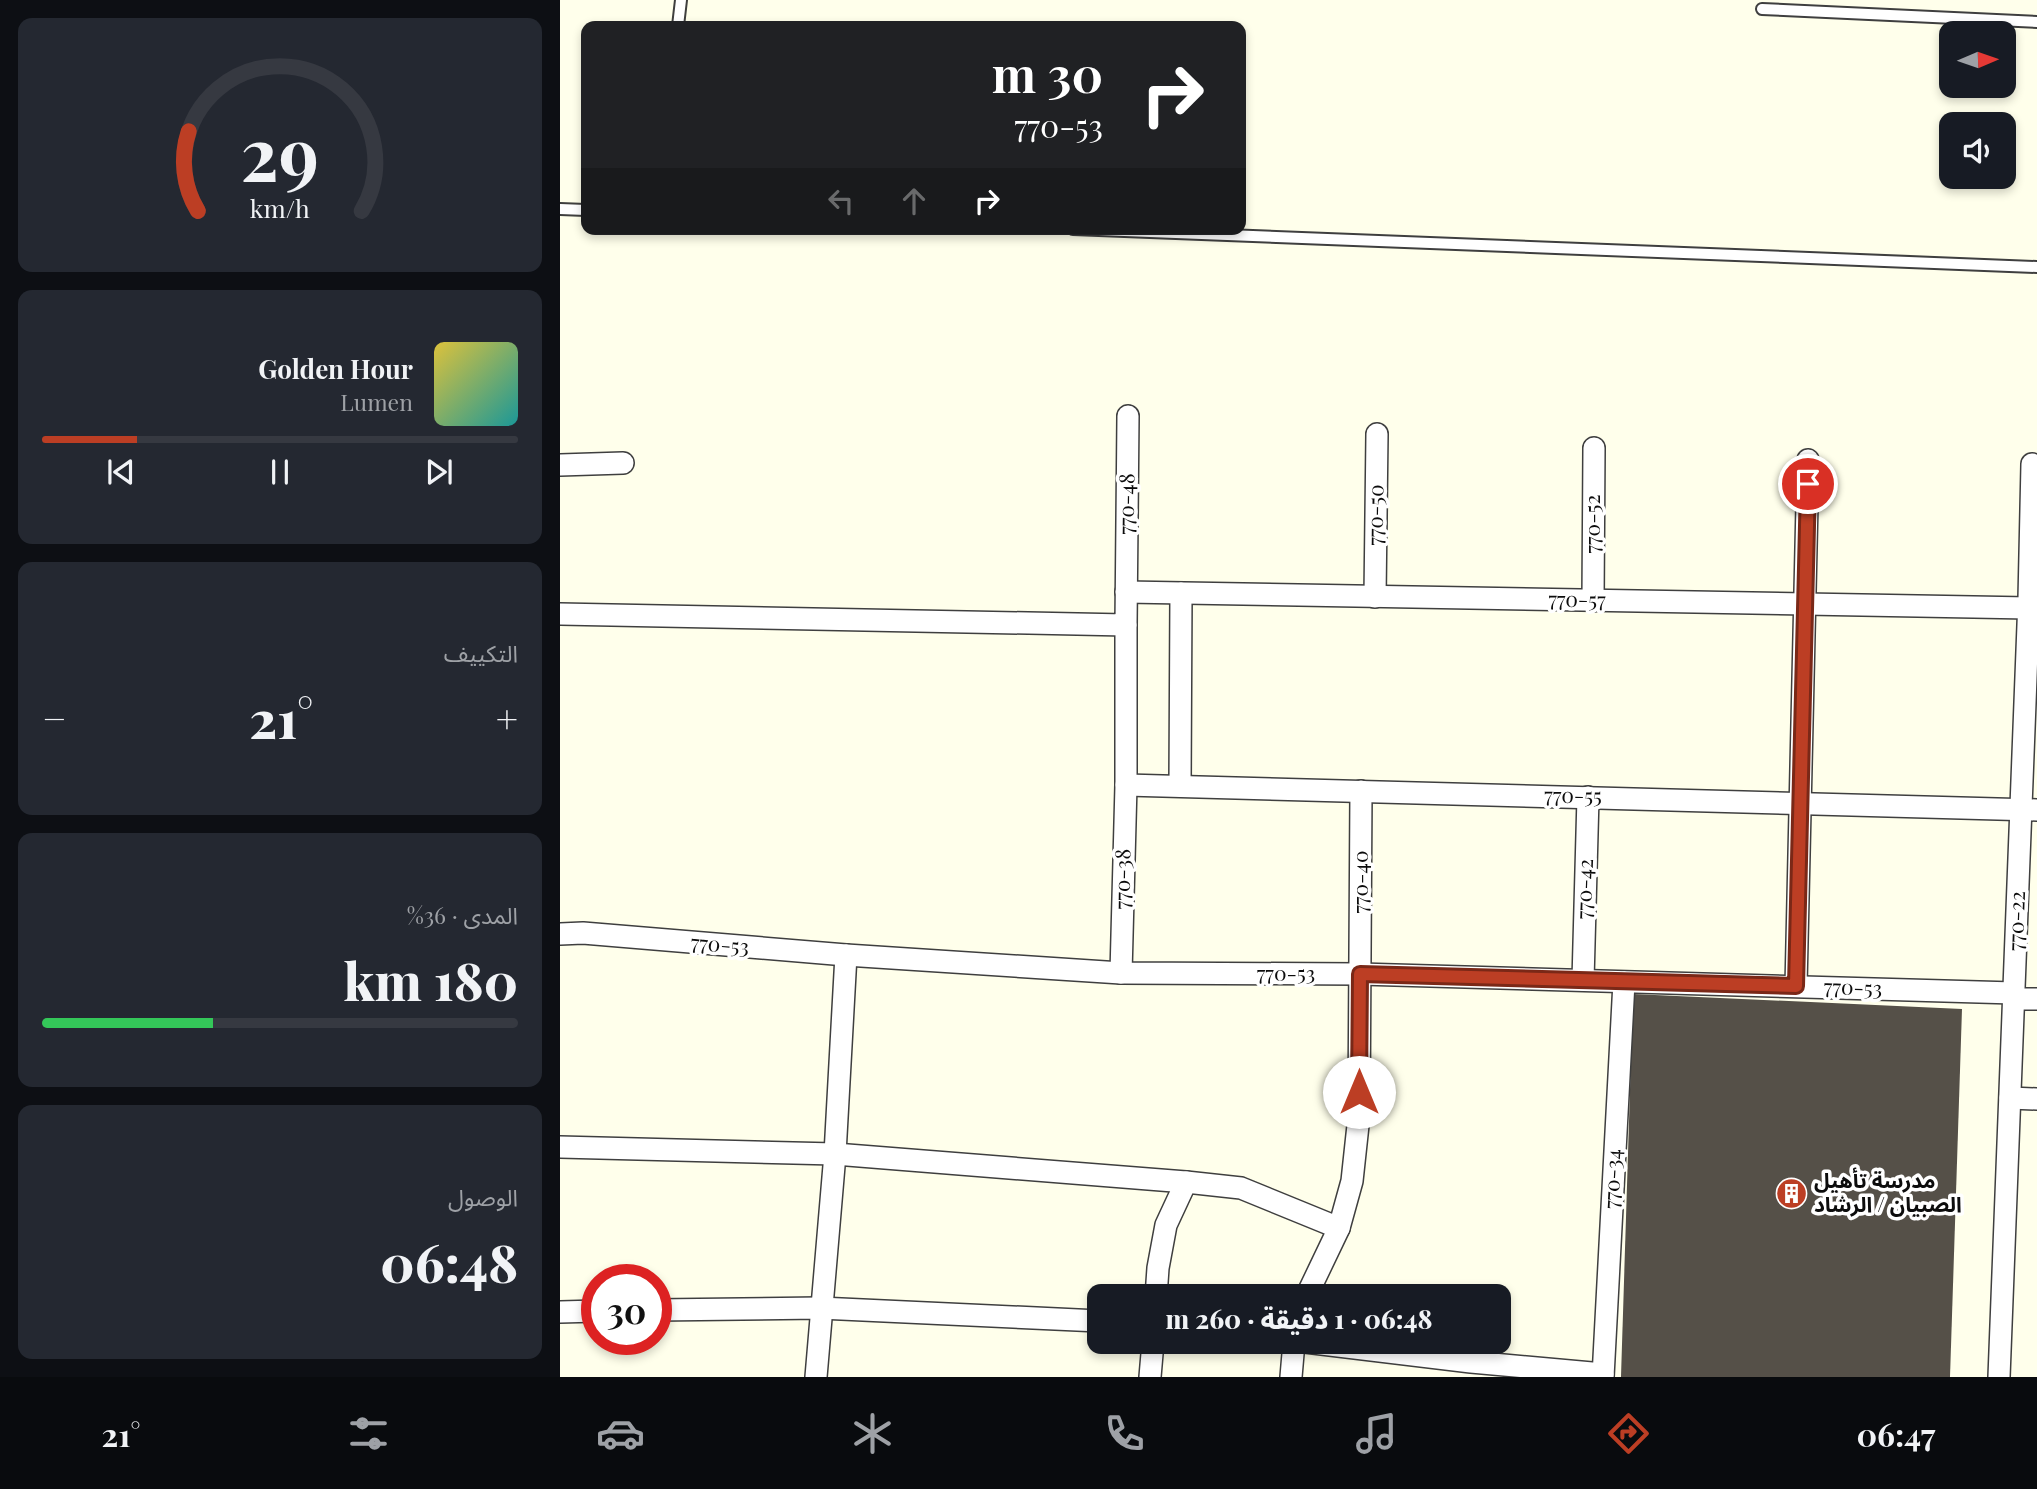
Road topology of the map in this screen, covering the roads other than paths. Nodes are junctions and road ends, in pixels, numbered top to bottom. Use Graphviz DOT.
graph roads {
  1 [pos="681,0"];
  2 [pos="1762,9"];
  3 [pos="679,21"];
  4 [pos="2037,22"];
  5 [pos="560,209"];
  6 [pos="581,210"];
  7 [pos="1225,235"];
  8 [pos="2037,267"];
  9 [pos="1128,416"];
  10 [pos="1377,434"];
  11 [pos="1594,448"];
  12 [pos="1808,460"];
  13 [pos="623,463"];
  14 [pos="2032,464"];
  15 [pos="560,465"];
  16 [pos="1126,592"];
  17 [pos="1181,593"];
  18 [pos="1375,597"];
  19 [pos="1593,601"];
  20 [pos="2032,602"];
  21 [pos="1805,604"];
  22 [pos="560,614"];
  23 [pos="1126,625"];
  24 [pos="1125,785"];
  25 [pos="1180,786"];
  26 [pos="1361,791"];
  27 [pos="1588,797"];
  28 [pos="1802,802"];
  29 [pos="2029,809"];
  30 [pos="560,934"];
  31 [pos="846,955"];
  32 [pos="1121,973"];
  33 [pos="1360,974"];
  34 [pos="1583,981"];
  35 [pos="1624,982"];
  36 [pos="1796,986"];
  37 [pos="2014,996"];
  38 [pos="2037,999"];
  39 [pos="2010,1098"];
  40 [pos="2037,1100"];
  41 [pos="560,1147"];
  42 [pos="835,1154"];
  43 [pos="1186,1182"];
  44 [pos="1339,1228"];
  45 [pos="1157,1284"];
  46 [pos="1312,1284"];
  47 [pos="820,1308"];
  48 [pos="672,1310"];
  49 [pos="581,1311"];
  50 [pos="560,1312"];
  51 [pos="1087,1320"];
  52 [pos="1152,1354"];
  53 [pos="1293,1354"];
  54 [pos="1376,1354"];
  55 [pos="1469,1370"];
  56 [pos="1603,1375"];
  57 [pos="816,1377"];
  58 [pos="1150,1377"];
  59 [pos="1291,1377"];
  60 [pos="1999,1377"];
  1 -- 3 [label="lane"];
  2 -- 4 [label="lane"];
  5 -- 6 [label="lane"];
  7 -- 8 [label="lane"];
  9 -- 16 [label="street, 770-48"];
  10 -- 18 [label="street, 770-50"];
  11 -- 19 [label="street, 770-52"];
  12 -- 21 [label="street"];
  13 -- 15 [label="street"];
  14 -- 20 [label="street, 770-22"];
  16 -- 17 [label="street, 770-57"];
  16 -- 23 [label="street, 770-48"];
  17 -- 18 [label="street, 770-57"];
  17 -- 25 [label="street"];
  18 -- 19 [label="street, 770-57"];
  19 -- 21 [label="street, 770-57"];
  20 -- 21 [label="street, 770-57"];
  20 -- 29 [label="street, 770-22"];
  21 -- 28 [label="street"];
  22 -- 23 [label="street"];
  23 -- 24 [label="street, 770-38"];
  24 -- 25 [label="street, 770-55"];
  24 -- 32 [label="street, 770-38"];
  25 -- 26 [label="street, 770-55"];
  26 -- 27 [label="street, 770-55"];
  26 -- 33 [label="street, 770-40"];
  27 -- 28 [label="street, 770-55"];
  27 -- 34 [label="street, 770-42"];
  28 -- 29 [label="street, 770-55"];
  28 -- 36 [label="street"];
  29 -- 37 [label="street, 770-22"];
  30 -- 31 [label="street, 770-53"];
  31 -- 32 [label="street, 770-53"];
  31 -- 42 [label="street"];
  32 -- 33 [label="street, 770-53"];
  33 -- 34 [label="street, 770-53"];
  33 -- 44 [label="street, 770-40"];
  34 -- 35 [label="street, 770-53"];
  35 -- 36 [label="street, 770-53"];
  35 -- 56 [label="street, 770-34"];
  36 -- 37 [label="street, 770-53"];
  37 -- 38 [label="street, 770-53"];
  37 -- 39 [label="street, 770-22"];
  39 -- 40 [label="street"];
  39 -- 60 [label="street, 770-22"];
  41 -- 42 [label="street"];
  42 -- 43 [label="street"];
  42 -- 47 [label="street"];
  43 -- 44 [label="street"];
  43 -- 45 [label="street"];
  44 -- 46 [label="street, 770-40"];
  47 -- 48 [label="street"];
  47 -- 51 [label="street"];
  47 -- 57 [label="street"];
  49 -- 50 [label="street"];
  52 -- 58 [label="street"];
  53 -- 59 [label="street"];
  54 -- 55 [label="street"];
  55 -- 56 [label="street"];
}
